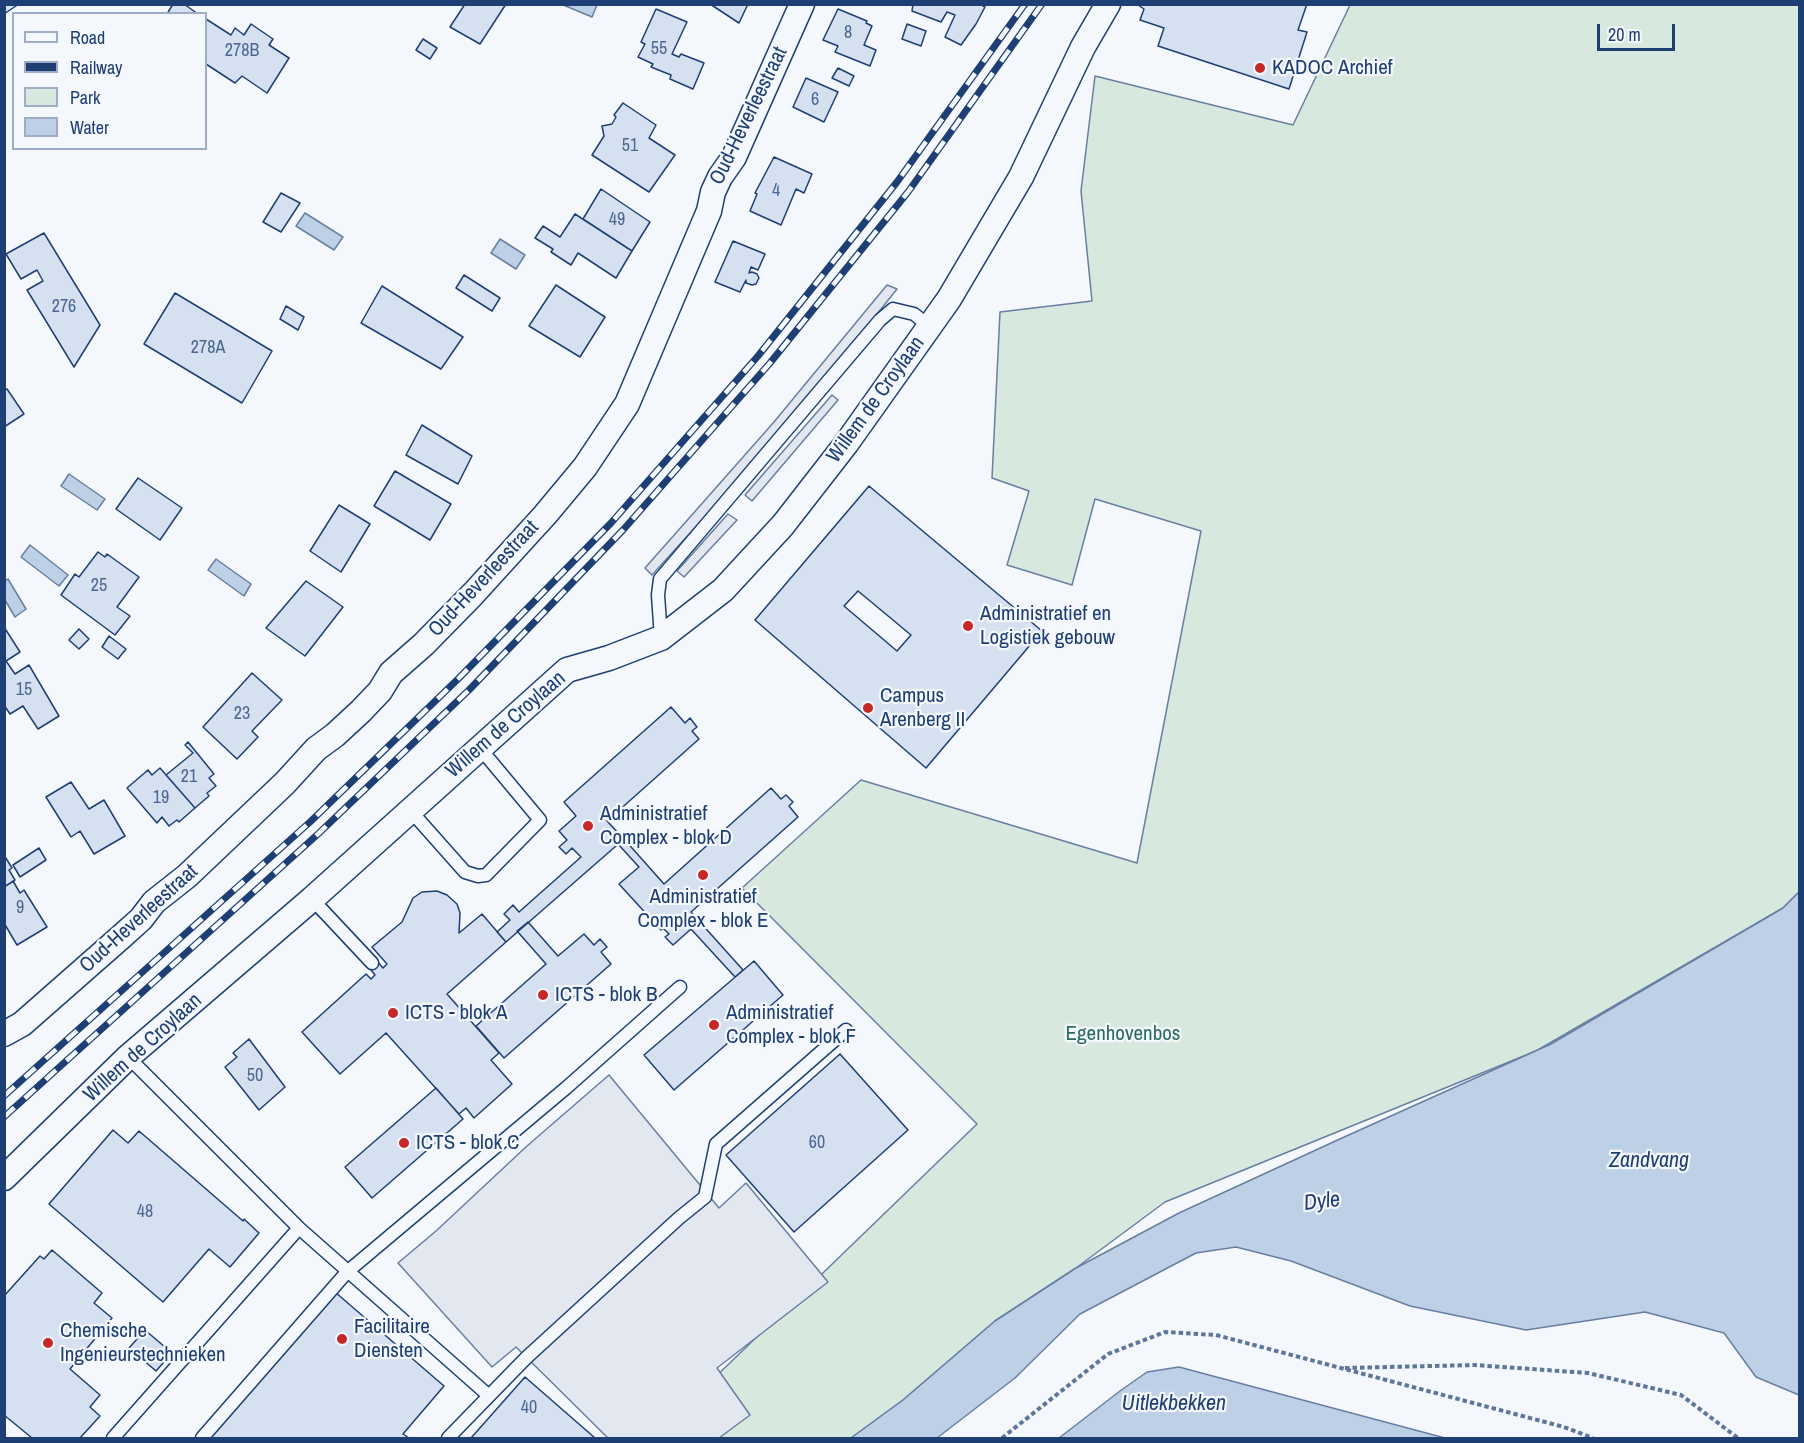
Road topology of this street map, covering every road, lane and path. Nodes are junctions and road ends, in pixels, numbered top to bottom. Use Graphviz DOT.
graph roads {
  1 [pos="802,4"];
  2 [pos="1108,4"];
  3 [pos="929,326"];
  4 [pos="661,638"];
  5 [pos="479,747"];
  6 [pos="410,810"];
  7 [pos="312,899"];
  8 [pos="372,963"];
  9 [pos="680,987"];
  10 [pos="846,1030"];
  11 [pos="4,1034"];
  12 [pos="128,1057"];
  13 [pos="4,1178"];
  14 [pos="299,1228"];
  15 [pos="347,1272"];
  16 [pos="1340,1368"];
  17 [pos="488,1395"];
  18 [pos="113,1438"];
  19 [pos="202,1438"];
  20 [pos="448,1438"];
  21 [pos="1002,1438"];
  22 [pos="1593,1438"];
  23 [pos="1738,1438"];
  1 -- 11 [label="street, Oud-Heverleestraat"];
  2 -- 3 [label="street, Willem de Croylaan"];
  3 -- 4 [label="street, Willem de Croylaan"];
  3 -- 4 [label="lane"];
  4 -- 5 [label="street, Willem de Croylaan"];
  5 -- 6 [label="street, Willem de Croylaan"];
  5 -- 6 [label="lane"];
  6 -- 7 [label="street, Willem de Croylaan"];
  7 -- 8 [label="lane"];
  7 -- 12 [label="street, Willem de Croylaan"];
  9 -- 15 [label="lane"];
  10 -- 17 [label="lane"];
  12 -- 13 [label="street, Willem de Croylaan"];
  12 -- 14 [label="lane"];
  14 -- 15 [label="lane"];
  14 -- 18 [label="lane"];
  15 -- 17 [label="lane"];
  15 -- 19 [label="lane"];
  16 -- 21 [label="path"];
  16 -- 22 [label="path"];
  16 -- 23 [label="path"];
  17 -- 20 [label="lane"];
}
